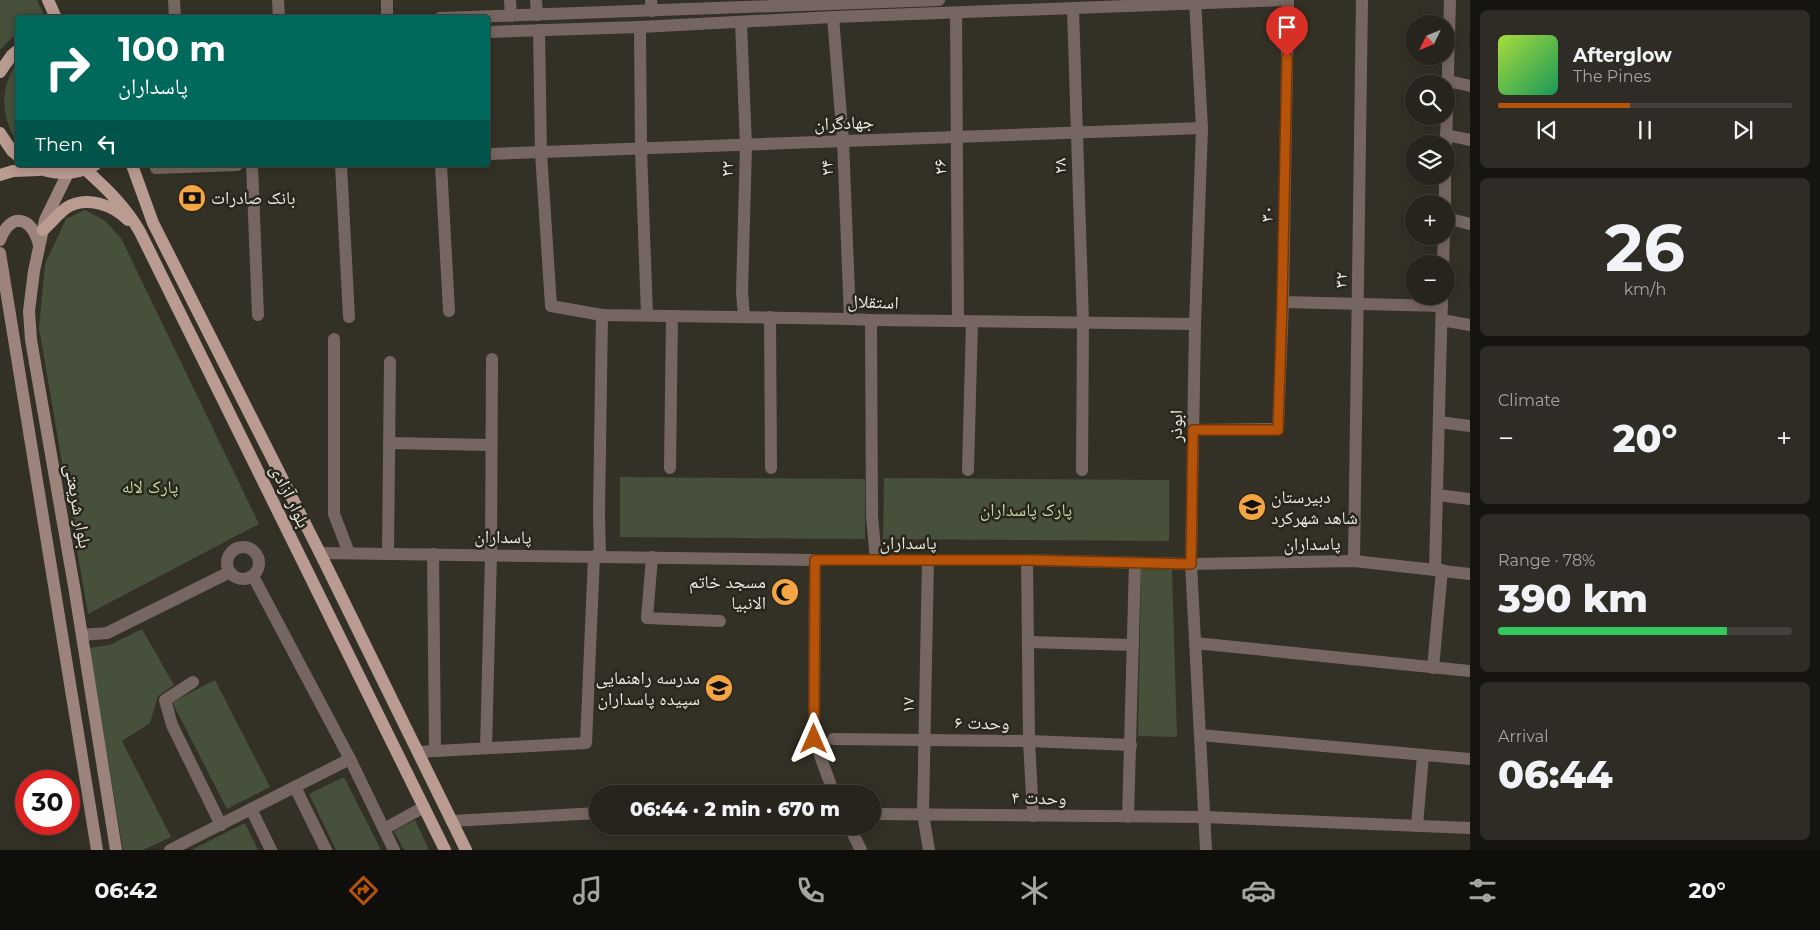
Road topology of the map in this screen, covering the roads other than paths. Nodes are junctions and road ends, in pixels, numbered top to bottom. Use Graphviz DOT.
graph roads {
  1 [pos="48,0"];
  2 [pos="57,0"];
  3 [pos="174,0"];
  4 [pos="278,0"];
  5 [pos="387,0"];
  6 [pos="510,0"];
  7 [pos="536,0"];
  8 [pos="939,0"];
  9 [pos="1287,0"];
  10 [pos="1362,0"];
  11 [pos="1450,0"];
  12 [pos="914,1"];
  13 [pos="1194,1"];
  14 [pos="798,3"];
  15 [pos="651,5"];
  16 [pos="1057,5"];
  17 [pos="773,6"];
  18 [pos="1073,8"];
  19 [pos="956,13"];
  20 [pos="55,15"];
  21 [pos="56,15"];
  22 [pos="175,15"];
  23 [pos="279,15"];
  24 [pos="387,15"];
  25 [pos="537,15"];
  26 [pos="511,16"];
  27 [pos="833,16"];
  28 [pos="490,17"];
  29 [pos="776,20"];
  30 [pos="741,22"];
  31 [pos="640,27"];
  32 [pos="539,30"];
  33 [pos="513,31"];
  34 [pos="490,32"];
  35 [pos="15,52"];
  36 [pos="0,72"];
  37 [pos="1448,75"];
  38 [pos="1455,83"];
  39 [pos="1470,86"];
  40 [pos="1202,128"];
  41 [pos="0,133"];
  42 [pos="1077,133"];
  43 [pos="958,137"];
  44 [pos="1455,139"];
  45 [pos="843,140"];
  46 [pos="1470,140"];
  47 [pos="746,146"];
  48 [pos="641,150"];
  49 [pos="541,153"];
  50 [pos="15,154"];
  51 [pos="490,154"];
  52 [pos="36,167"];
  53 [pos="91,167"];
  54 [pos="133,167"];
  55 [pos="183,167"];
  56 [pos="252,167"];
  57 [pos="341,167"];
  58 [pos="441,167"];
  59 [pos="156,168"];
  60 [pos="68,173"];
  61 [pos="0,175"];
  62 [pos="1455,220"];
  63 [pos="1470,224"];
  64 [pos="43,230"];
  65 [pos="140,232"];
  66 [pos="0,240"];
  67 [pos="39,248"];
  68 [pos="0,253"];
  69 [pos="1282,302"];
  70 [pos="1405,302"];
  71 [pos="1358,303"];
  72 [pos="1442,305"];
  73 [pos="449,311"];
  74 [pos="258,315"];
  75 [pos="602,315"];
  76 [pos="647,315"];
  77 [pos="672,316"];
  78 [pos="349,317"];
  79 [pos="744,317"];
  80 [pos="770,317"];
  81 [pos="850,318"];
  82 [pos="872,320"];
  83 [pos="958,320"];
  84 [pos="1442,320"];
  85 [pos="972,322"];
  86 [pos="1083,322"];
  87 [pos="1195,324"];
  88 [pos="1470,325"];
  89 [pos="334,339"];
  90 [pos="492,359"];
  91 [pos="390,362"];
  92 [pos="1439,422"];
  93 [pos="1470,426"];
  94 [pos="1193,430"];
  95 [pos="389,443"];
  96 [pos="491,445"];
  97 [pos="670,468"];
  98 [pos="771,468"];
  99 [pos="968,470"];
  100 [pos="1082,470"];
  101 [pos="1437,495"];
  102 [pos="1470,500"];
  103 [pos="320,553"];
  104 [pos="349,553"];
  105 [pos="388,553"];
  106 [pos="433,554"];
  107 [pos="490,555"];
  108 [pos="597,556"];
  109 [pos="652,557"];
  110 [pos="815,560"];
  111 [pos="876,560"];
  112 [pos="928,560"];
  113 [pos="1027,560"];
  114 [pos="1354,561"];
  115 [pos="1135,563"];
  116 [pos="1191,564"];
  117 [pos="1438,570"];
  118 [pos="230,572"];
  119 [pos="1470,574"];
  120 [pos="253,576"];
  121 [pos="720,622"];
  122 [pos="82,635"];
  123 [pos="1028,642"];
  124 [pos="1195,643"];
  125 [pos="1133,645"];
  126 [pos="1433,668"];
  127 [pos="1470,672"];
  128 [pos="193,682"];
  129 [pos="1200,735"];
  130 [pos="833,739"];
  131 [pos="925,740"];
  132 [pos="1028,741"];
  133 [pos="1131,745"];
  134 [pos="486,748"];
  135 [pos="434,751"];
  136 [pos="418,752"];
  137 [pos="1423,755"];
  138 [pos="350,759"];
  139 [pos="1470,759"];
  140 [pos="831,785"];
  141 [pos="295,787"];
  142 [pos="424,807"];
  143 [pos="251,809"];
  144 [pos="589,813"];
  145 [pos="881,814"];
  146 [pos="923,814"];
  147 [pos="1033,816"];
  148 [pos="1128,817"];
  149 [pos="1205,817"];
  150 [pos="452,821"];
  151 [pos="220,825"];
  152 [pos="1417,826"];
  153 [pos="1470,828"];
  154 [pos="384,829"];
  155 [pos="854,835"];
  156 [pos="186,846"];
  157 [pos="96,850"];
  158 [pos="116,850"];
  159 [pos="170,850"];
  160 [pos="271,850"];
  161 [pos="326,850"];
  162 [pos="394,850"];
  163 [pos="445,850"];
  164 [pos="466,850"];
  165 [pos="861,850"];
  166 [pos="929,850"];
  167 [pos="1206,850"];
  1 -- 20 [label="main road"];
  2 -- 21 [label="street"];
  3 -- 22 [label="street"];
  4 -- 23 [label="street"];
  5 -- 24 [label="street"];
  6 -- 26 [label="street"];
  7 -- 25 [label="street"];
  8 -- 12 [label="street"];
  9 -- 13 [label="street"];
  9 -- 69 [label="street, ۳۰"];
  10 -- 71 [label="street, ۳۲"];
  11 -- 37 [label="street"];
  12 -- 14 [label="street"];
  13 -- 18 [label="street"];
  13 -- 40 [label="street, ابوذر"];
  14 -- 17 [label="street"];
  15 -- 17 [label="street"];
  15 -- 25 [label="street"];
  16 -- 18 [label="street"];
  16 -- 19 [label="street"];
  17 -- 29 [label="street"];
  18 -- 42 [label="street, ۲۸"];
  19 -- 27 [label="street"];
  19 -- 43 [label="street, ۲۶"];
  25 -- 26 [label="street"];
  25 -- 32 [label="street"];
  26 -- 28 [label="street"];
  26 -- 33 [label="street"];
  27 -- 29 [label="street"];
  27 -- 45 [label="street, ۲۴"];
  29 -- 30 [label="street"];
  30 -- 31 [label="street"];
  30 -- 47 [label="street, ۲۲"];
  31 -- 32 [label="street"];
  31 -- 48 [label="street"];
  32 -- 33 [label="street"];
  32 -- 49 [label="street"];
  33 -- 34 [label="street"];
  35 -- 36 [label="main road"];
  38 -- 39 [label="street"];
  40 -- 42 [label="street, جهادگران"];
  40 -- 87 [label="street, ابوذر"];
  41 -- 50 [label="main road"];
  42 -- 43 [label="street, جهادگران"];
  42 -- 86 [label="street, ۲۸"];
  43 -- 45 [label="street, جهادگران"];
  43 -- 83 [label="street, ۲۶"];
  44 -- 46 [label="street"];
  45 -- 47 [label="street, جهادگران"];
  45 -- 81 [label="street, ۲۴"];
  47 -- 48 [label="street, جهادگران"];
  47 -- 79 [label="street, ۲۲"];
  48 -- 49 [label="street, جهادگران"];
  48 -- 76 [label="street"];
  49 -- 51 [label="street, جهادگران"];
  49 -- 75 [label="street, استقلال"];
  52 -- 60 [label="main road"];
  52 -- 61 [label="main road"];
  53 -- 60 [label="main road"];
  53 -- 65 [label="main road, بلوار آزادی"];
  54 -- 103 [label="main road, بلوار آزادی"];
  55 -- 59 [label="street"];
  56 -- 74 [label="street"];
  57 -- 78 [label="street"];
  58 -- 73 [label="street"];
  60 -- 64 [label="main road, بلوار شریعتی"];
  62 -- 63 [label="street"];
  64 -- 65 [label="main road"];
  64 -- 67 [label="main road, بلوار شریعتی"];
  65 -- 142 [label="main road, بلوار آزادی"];
  66 -- 67 [label="main road"];
  67 -- 122 [label="main road, بلوار شریعتی"];
  68 -- 157 [label="main road, بلوار شریعتی"];
  69 -- 71 [label="street"];
  69 -- 94 [label="street, ۳۰"];
  70 -- 71 [label="street"];
  71 -- 114 [label="street, ۳۲"];
  72 -- 84 [label="street"];
  75 -- 76 [label="street, استقلال"];
  75 -- 108 [label="street"];
  76 -- 77 [label="street, استقلال"];
  77 -- 79 [label="street, استقلال"];
  77 -- 97 [label="street"];
  79 -- 80 [label="street, استقلال"];
  80 -- 81 [label="street, استقلال"];
  80 -- 98 [label="street"];
  81 -- 82 [label="street, استقلال"];
  82 -- 83 [label="street, استقلال"];
  82 -- 111 [label="street"];
  83 -- 85 [label="street, استقلال"];
  84 -- 88 [label="street"];
  84 -- 92 [label="street"];
  85 -- 86 [label="street, استقلال"];
  85 -- 99 [label="street"];
  86 -- 87 [label="street, استقلال"];
  86 -- 100 [label="street"];
  87 -- 94 [label="street, ابوذر"];
  89 -- 104 [label="street"];
  90 -- 96 [label="street"];
  91 -- 95 [label="street"];
  92 -- 93 [label="street"];
  92 -- 101 [label="street"];
  94 -- 116 [label="street, ابوذر"];
  95 -- 96 [label="street"];
  95 -- 105 [label="street"];
  96 -- 107 [label="street"];
  101 -- 102 [label="street"];
  101 -- 117 [label="street"];
  103 -- 104 [label="street, پاسداران"];
  103 -- 136 [label="main road, بلوار آزادی"];
  104 -- 105 [label="street, پاسداران"];
  105 -- 106 [label="street, پاسداران"];
  106 -- 107 [label="street, پاسداران"];
  106 -- 135 [label="street"];
  107 -- 108 [label="street, پاسداران"];
  107 -- 134 [label="street"];
  108 -- 109 [label="street, پاسداران"];
  108 -- 134 [label="street"];
  109 -- 110 [label="street, پاسداران"];
  109 -- 121 [label="street"];
  110 -- 111 [label="street, پاسداران"];
  110 -- 140 [label="street"];
  111 -- 112 [label="street, پاسداران"];
  112 -- 113 [label="street, پاسداران"];
  112 -- 131 [label="street, ۱۷"];
  113 -- 115 [label="street, پاسداران"];
  113 -- 123 [label="street"];
  114 -- 116 [label="street, پاسداران"];
  114 -- 117 [label="street, پاسداران"];
  115 -- 116 [label="street, پاسداران"];
  115 -- 125 [label="street"];
  116 -- 124 [label="street, ابوذر"];
  117 -- 119 [label="street, پاسداران"];
  117 -- 126 [label="street"];
  118 -- 120 [label="street"];
  118 -- 120 [label="street"];
  118 -- 122 [label="street"];
  120 -- 138 [label="street"];
  122 -- 158 [label="main road, بلوار شریعتی"];
  123 -- 125 [label="street"];
  123 -- 132 [label="street"];
  124 -- 126 [label="street"];
  124 -- 129 [label="street, ابوذر"];
  125 -- 133 [label="street"];
  126 -- 127 [label="street"];
  128 -- 151 [label="street"];
  129 -- 137 [label="street"];
  129 -- 149 [label="street, ابوذر"];
  130 -- 131 [label="street, وحدت ۶"];
  131 -- 132 [label="street, وحدت ۶"];
  131 -- 146 [label="street, ۱۷"];
  132 -- 133 [label="street, وحدت ۶"];
  132 -- 147 [label="street"];
  133 -- 148 [label="street"];
  134 -- 135 [label="street"];
  135 -- 136 [label="street"];
  136 -- 150 [label="main road, بلوار آزادی"];
  137 -- 139 [label="street"];
  137 -- 152 [label="street"];
  138 -- 141 [label="street"];
  138 -- 154 [label="street"];
  141 -- 143 [label="street"];
  141 -- 161 [label="street"];
  142 -- 154 [label="street"];
  142 -- 163 [label="main road, بلوار آزادی"];
  143 -- 151 [label="street"];
  143 -- 160 [label="street"];
  144 -- 150 [label="street"];
  145 -- 146 [label="street, وحدت ۴"];
  146 -- 147 [label="street, وحدت ۴"];
  146 -- 166 [label="street, ۱۷"];
  147 -- 148 [label="street, وحدت ۴"];
  148 -- 149 [label="street, وحدت ۴"];
  149 -- 152 [label="street, وحدت ۴"];
  149 -- 167 [label="street, ابوذر"];
  150 -- 164 [label="main road, بلوار آزادی"];
  151 -- 156 [label="street"];
  152 -- 153 [label="street, وحدت ۴"];
  154 -- 162 [label="street"];
  155 -- 165 [label="street"];
  156 -- 159 [label="street"];
}
